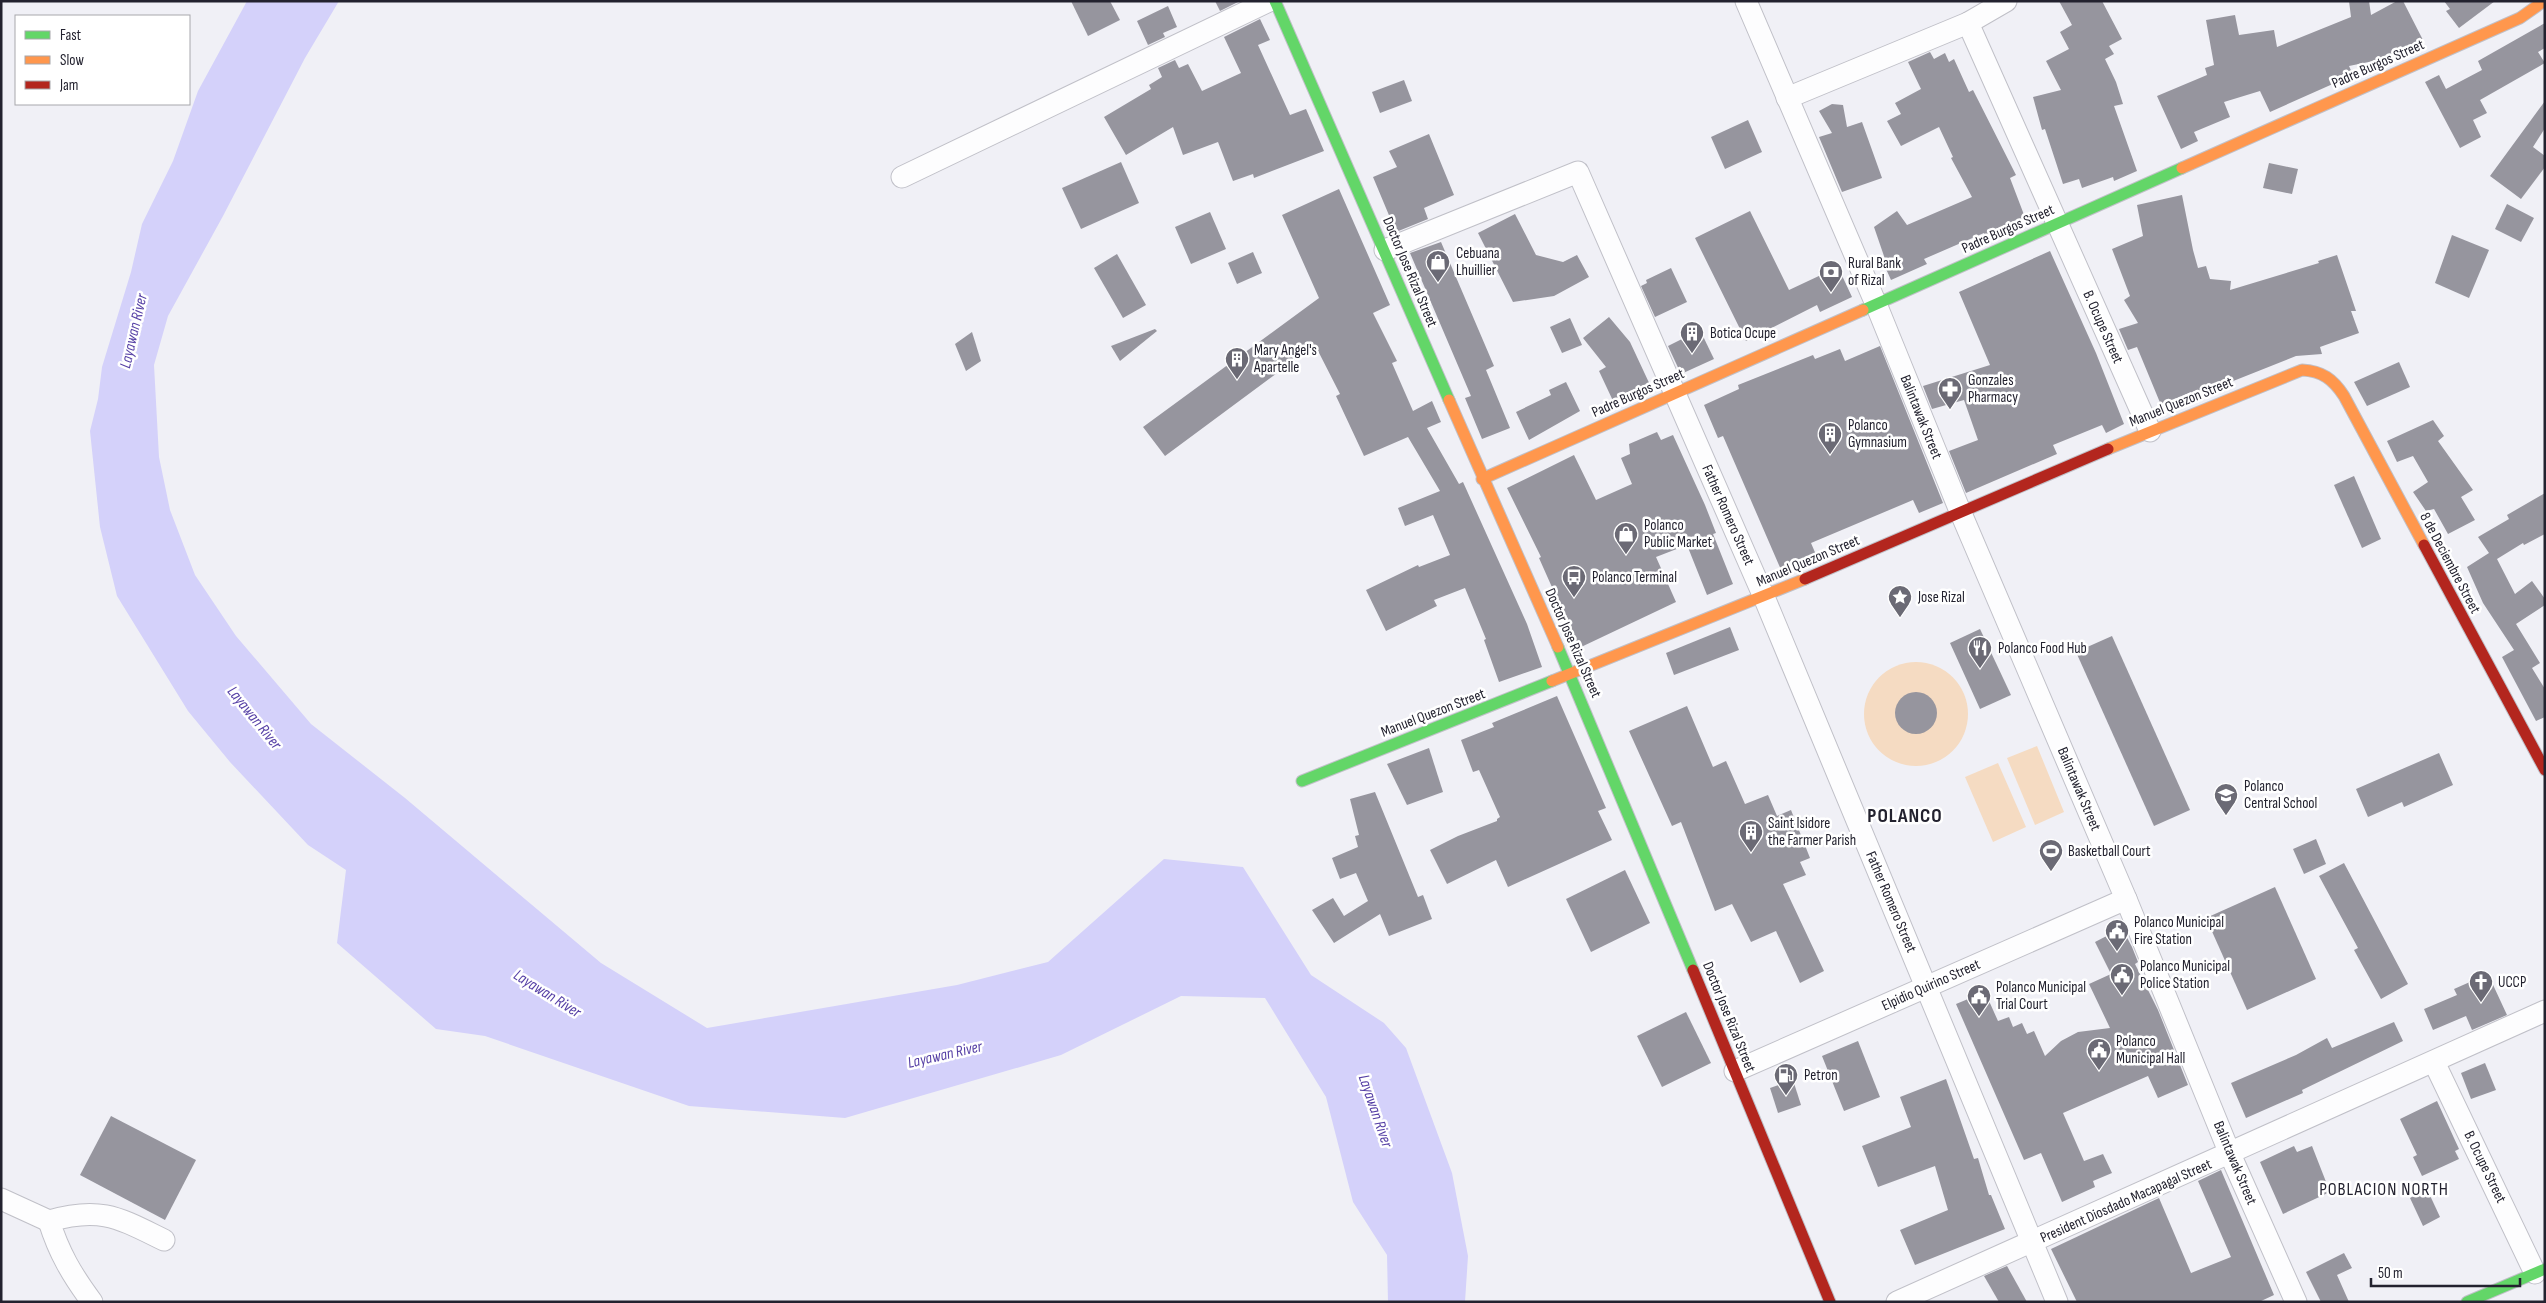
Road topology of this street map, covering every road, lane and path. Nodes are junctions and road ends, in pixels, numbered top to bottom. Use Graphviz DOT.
graph roads {
  1 [pos="1269,1"];
  2 [pos="1275,1"];
  3 [pos="1746,1"];
  4 [pos="2006,1"];
  5 [pos="2544,1"];
  6 [pos="1968,23"];
  7 [pos="1787,98"];
  8 [pos="902,177"];
  9 [pos="2057,224"];
  10 [pos="1385,250"];
  11 [pos="1876,304"];
  12 [pos="2325,373"];
  13 [pos="1674,394"];
  14 [pos="2150,431"];
  15 [pos="1482,479"];
  16 [pos="1960,511"];
  17 [pos="1764,597"];
  18 [pos="1571,675"];
  19 [pos="2545,770"];
  20 [pos="1302,781"];
  21 [pos="2126,899"];
  22 [pos="1927,986"];
  23 [pos="2545,1011"];
  24 [pos="2434,1062"];
  25 [pos="1735,1071"];
  26 [pos="2230,1154"];
  27 [pos="1,1198"];
  28 [pos="49,1221"];
  29 [pos="164,1240"];
  30 [pos="2032,1243"];
  31 [pos="2540,1271"];
  32 [pos="92,1302"];
  33 [pos="1830,1302"];
  34 [pos="1897,1302"];
  35 [pos="2057,1302"];
  36 [pos="2296,1302"];
  37 [pos="2467,1302"];
  1 -- 8 [label="street"];
  2 -- 10 [label="street, Doctor Jose Rizal Street"];
  3 -- 7 [label="street, Balintawak Street"];
  4 -- 6 [label="street"];
  5 -- 9 [label="street, Padre Burgos Street"];
  6 -- 7 [label="street"];
  6 -- 9 [label="street, B. Ocupe Street"];
  7 -- 11 [label="street, Balintawak Street"];
  9 -- 11 [label="street, Padre Burgos Street"];
  9 -- 14 [label="street, B. Ocupe Street"];
  10 -- 13 [label="street, Father Romero Street"];
  10 -- 15 [label="street, Doctor Jose Rizal Street"];
  11 -- 13 [label="street, Padre Burgos Street"];
  11 -- 16 [label="street, Balintawak Street"];
  12 -- 14 [label="street, Manuel Quezon Street"];
  12 -- 19 [label="street, 8 de Deciembre Street"];
  13 -- 15 [label="street, Padre Burgos Street"];
  13 -- 17 [label="street, Father Romero Street"];
  14 -- 16 [label="street, Manuel Quezon Street"];
  15 -- 18 [label="street, Doctor Jose Rizal Street"];
  16 -- 17 [label="street, Manuel Quezon Street"];
  16 -- 21 [label="street, Balintawak Street"];
  17 -- 18 [label="street, Manuel Quezon Street"];
  17 -- 22 [label="street, Father Romero Street"];
  18 -- 20 [label="street, Manuel Quezon Street"];
  18 -- 25 [label="street, Doctor Jose Rizal Street"];
  21 -- 22 [label="street, Elpidio Quirino Street"];
  21 -- 26 [label="street, Balintawak Street"];
  22 -- 25 [label="street, Elpidio Quirino Street"];
  22 -- 30 [label="street, Father Romero Street"];
  23 -- 24 [label="street, President Diosdado Macapagal Street"];
  24 -- 26 [label="street, President Diosdado Macapagal Street"];
  24 -- 31 [label="street, B. Ocupe Street"];
  25 -- 33 [label="street, Doctor Jose Rizal Street"];
  26 -- 30 [label="street, President Diosdado Macapagal Street"];
  26 -- 36 [label="street, Balintawak Street"];
  27 -- 28 [label="street"];
  28 -- 29 [label="street"];
  28 -- 32 [label="street"];
  30 -- 34 [label="street, President Diosdado Macapagal Street"];
  30 -- 35 [label="street, Father Romero Street"];
  31 -- 37 [label="street"];
}
